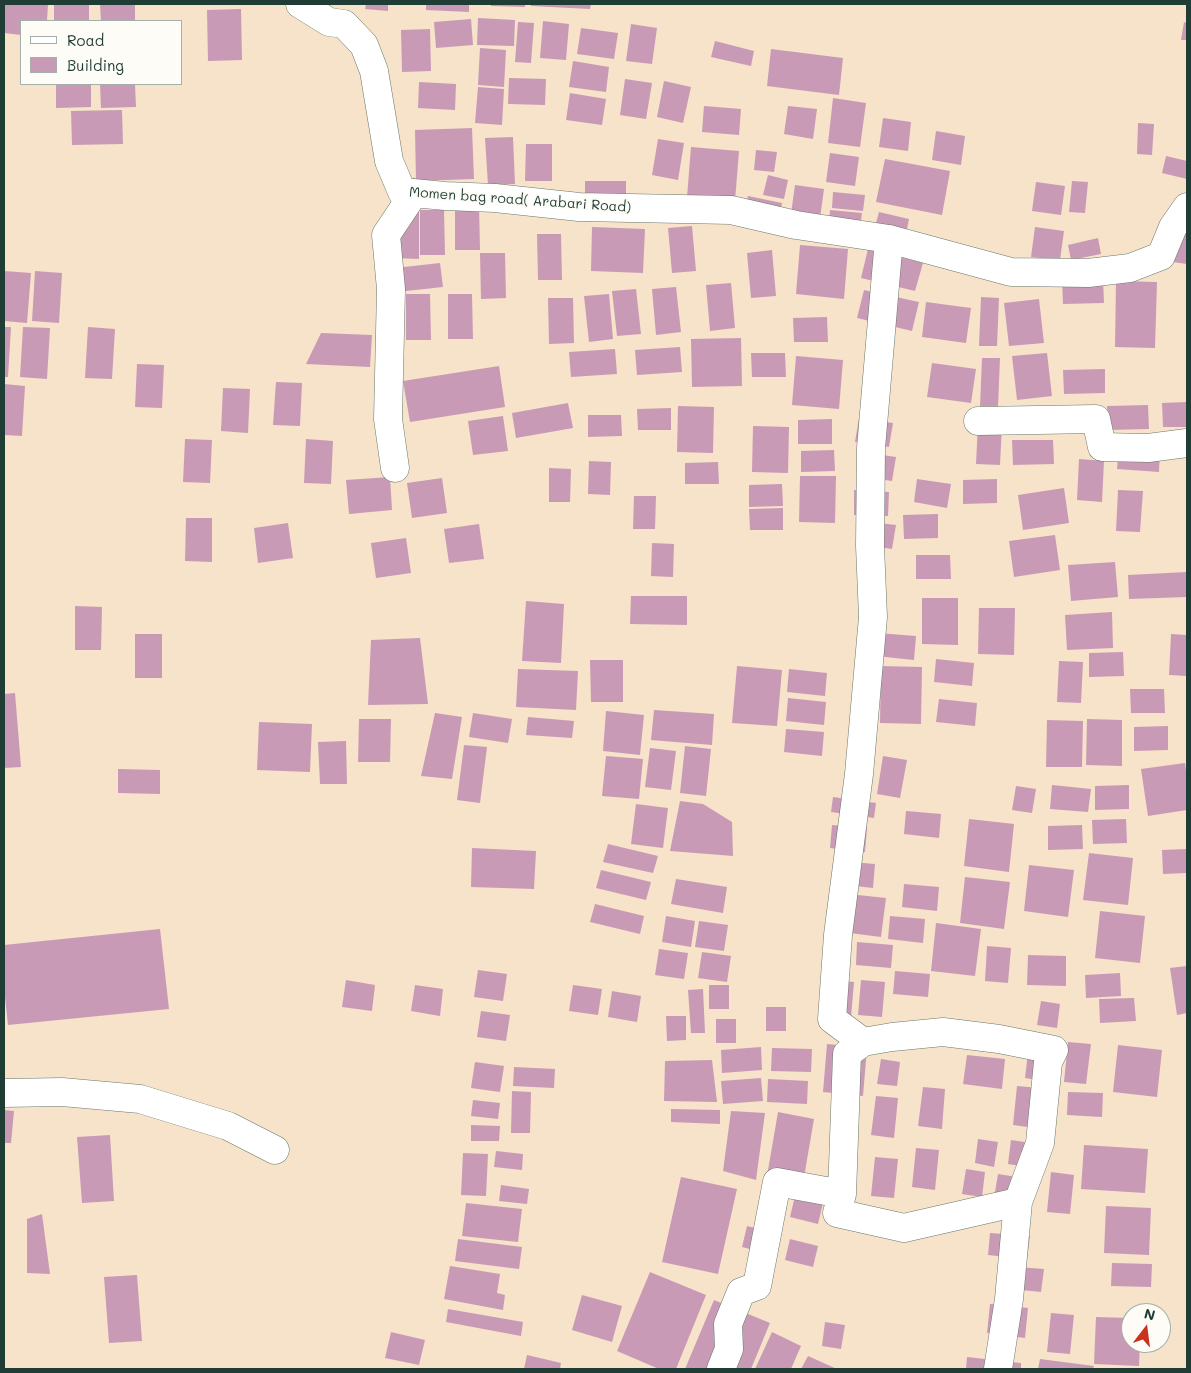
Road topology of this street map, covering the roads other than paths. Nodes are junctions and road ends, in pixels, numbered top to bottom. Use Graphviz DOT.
graph roads {
  1 [pos="300,4"];
  2 [pos="328,13"];
  3 [pos="414,193"];
  4 [pos="1187,207"];
  5 [pos="889,239"];
  6 [pos="978,421"];
  7 [pos="1187,443"];
  8 [pos="395,468"];
  9 [pos="863,1042"];
  10 [pos="4,1093"];
  11 [pos="275,1150"];
  12 [pos="842,1194"];
  13 [pos="1018,1202"];
  14 [pos="721,1369"];
  15 [pos="998,1369"];
  1 -- 2 [label="street, Momen bag road( Arabari Road)"];
  2 -- 3 [label="street, Momen bag road( Arabari Road)"];
  3 -- 5 [label="street, Momen bag road( Arabari Road)"];
  3 -- 8 [label="street"];
  4 -- 5 [label="street, Momen bag road( Arabari Road)"];
  5 -- 9 [label="street"];
  6 -- 7 [label="street"];
  9 -- 12 [label="street"];
  9 -- 13 [label="street"];
  10 -- 11 [label="street"];
  12 -- 13 [label="street"];
  12 -- 14 [label="street"];
  13 -- 15 [label="street"];
}
